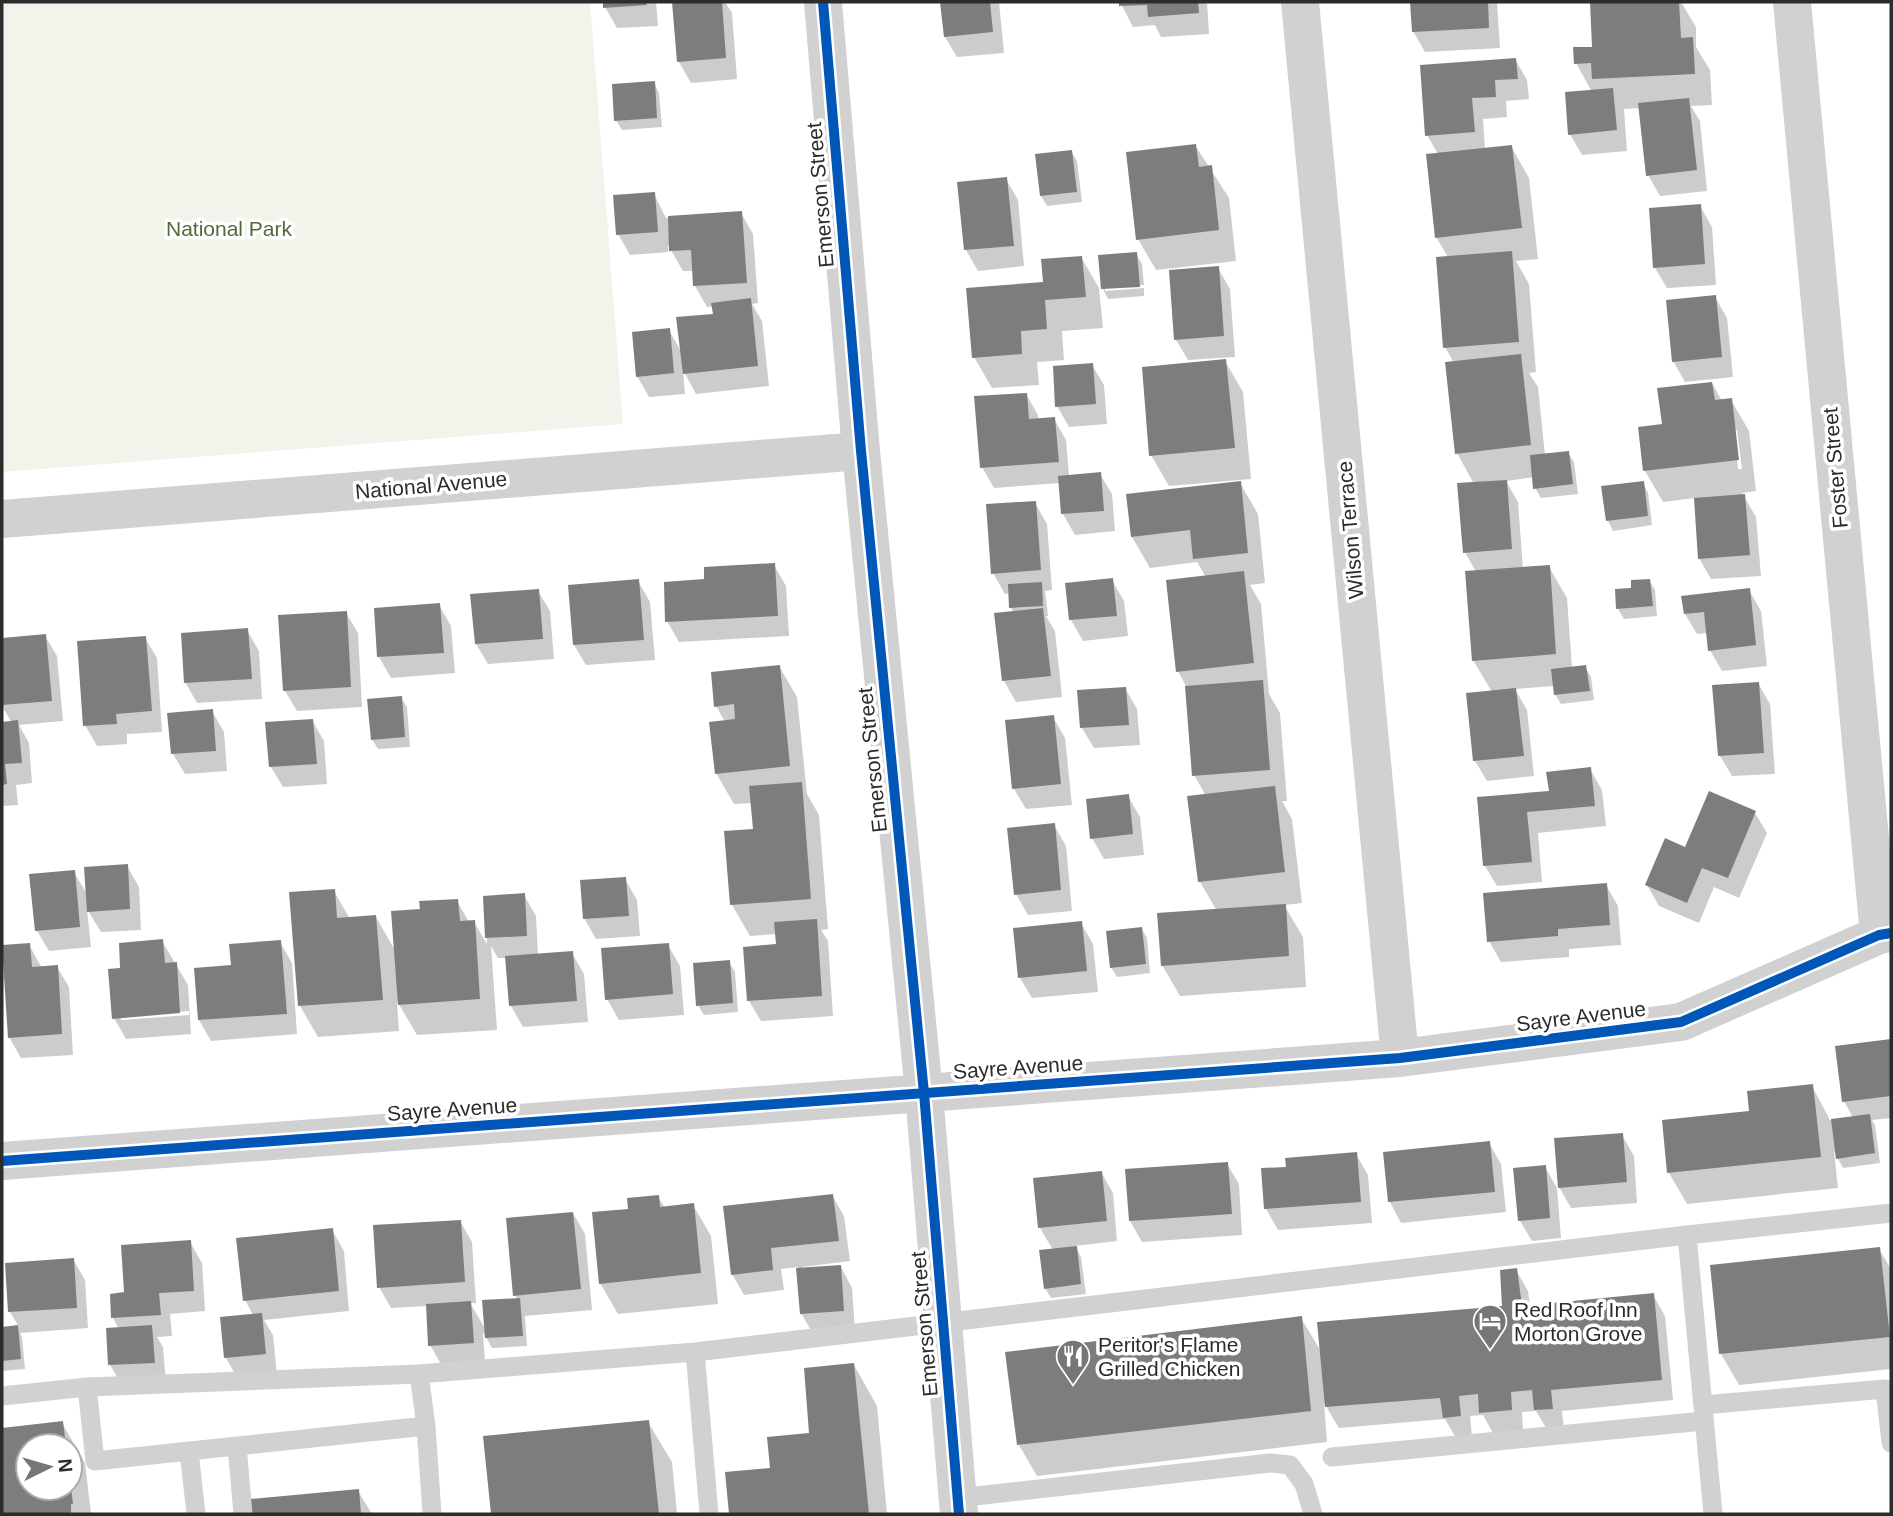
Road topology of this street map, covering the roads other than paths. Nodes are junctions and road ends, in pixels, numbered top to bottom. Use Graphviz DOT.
graph roads {
  1 [pos="823,2"];
  2 [pos="1300,2"];
  3 [pos="1792,2"];
  4 [pos="861,451"];
  5 [pos="2,519"];
  6 [pos="1885,934"];
  7 [pos="1400,1058"];
  8 [pos="924,1093"];
  9 [pos="2,1161"];
  10 [pos="1891,1213"];
  11 [pos="1687,1235"];
  12 [pos="943,1324"];
  13 [pos="695,1352"];
  14 [pos="419,1374"];
  15 [pos="87,1387"];
  16 [pos="2,1396"];
  17 [pos="1704,1413"];
  18 [pos="426,1426"];
  19 [pos="1891,1443"];
  20 [pos="237,1446"];
  21 [pos="189,1451"];
  22 [pos="1332,1457"];
  23 [pos="958,1506"];
  24 [pos="196,1514"];
  25 [pos="243,1514"];
  26 [pos="432,1514"];
  27 [pos="709,1514"];
  28 [pos="1313,1514"];
  29 [pos="1713,1514"];
  1 -- 4 [label="street, Emerson Street"];
  2 -- 7 [label="street, Wilson Terrace"];
  3 -- 6 [label="street, Foster Street"];
  4 -- 5 [label="street, National Avenue"];
  4 -- 8 [label="street, Emerson Street"];
  6 -- 7 [label="street, Sayre Avenue"];
  7 -- 8 [label="street, Sayre Avenue"];
  8 -- 9 [label="street, Sayre Avenue"];
  8 -- 12 [label="street, Emerson Street"];
  10 -- 11 [label="lane"];
  11 -- 12 [label="lane"];
  11 -- 17 [label="lane"];
  12 -- 13 [label="lane"];
  12 -- 23 [label="street, Emerson Street"];
  13 -- 14 [label="lane"];
  13 -- 27 [label="lane"];
  14 -- 15 [label="lane"];
  14 -- 18 [label="lane"];
  15 -- 16 [label="lane"];
  15 -- 21 [label="lane"];
  17 -- 19 [label="lane"];
  17 -- 22 [label="lane"];
  17 -- 29 [label="lane"];
  18 -- 20 [label="lane"];
  18 -- 26 [label="lane"];
  20 -- 21 [label="lane"];
  20 -- 25 [label="lane"];
  21 -- 24 [label="lane"];
  23 -- 28 [label="lane"];
}
